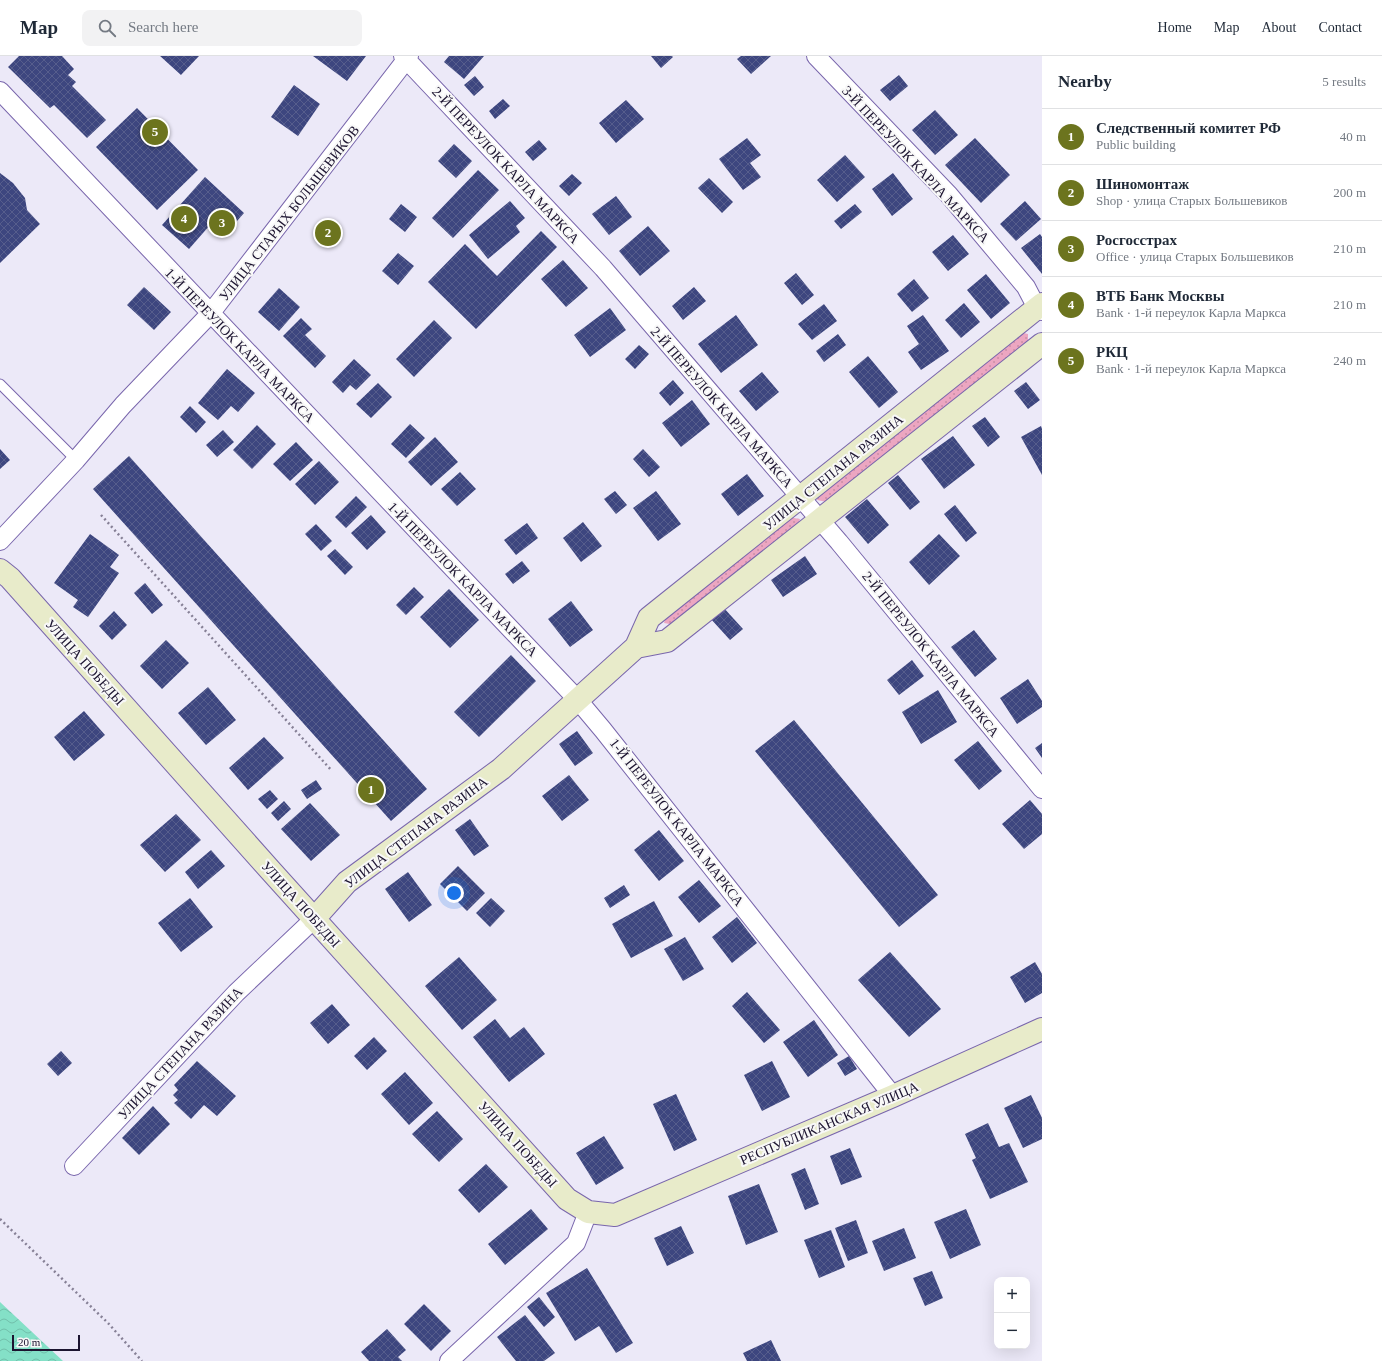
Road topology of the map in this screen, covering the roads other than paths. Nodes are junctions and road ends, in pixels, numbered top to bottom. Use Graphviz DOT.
graph roads {
  1 [pos="816,56"];
  2 [pos="406,57"];
  3 [pos="0,91"];
  4 [pos="1040,308"];
  5 [pos="210,314"];
  6 [pos="1042,344"];
  7 [pos="0,384"];
  8 [pos="76,460"];
  9 [pos="800,498"];
  10 [pos="819,520"];
  11 [pos="0,541"];
  12 [pos="5,577"];
  13 [pos="636,648"];
  14 [pos="577,699"];
  15 [pos="1042,789"];
  16 [pos="314,919"];
  17 [pos="1042,1029"];
  18 [pos="893,1096"];
  19 [pos="74,1166"];
  20 [pos="588,1212"];
  21 [pos="615,1215"];
  22 [pos="449,1361"];
  1 -- 4 [label="street, 3-Й ПЕРЕУЛОК КАРЛА МАРКСА"];
  2 -- 5 [label="street, УЛИЦА СТАРЫХ БОЛЬШЕВИКОВ"];
  2 -- 9 [label="street, 2-Й ПЕРЕУЛОК КАРЛА МАРКСА"];
  3 -- 5 [label="street, 1-Й ПЕРЕУЛОК КАРЛА МАРКСА"];
  4 -- 9 [label="street, УЛИЦА СТЕПАНА РАЗИНА"];
  5 -- 8 [label="street, УЛИЦА СТАРЫХ БОЛЬШЕВИКОВ"];
  5 -- 14 [label="street, 1-Й ПЕРЕУЛОК КАРЛА МАРКСА"];
  6 -- 10 [label="street, УЛИЦА СТЕПАНА РАЗИНА"];
  7 -- 8 [label="lane"];
  8 -- 11 [label="street, УЛИЦА СТАРЫХ БОЛЬШЕВИКОВ"];
  9 -- 10 [label="street, 2-Й ПЕРЕУЛОК КАРЛА МАРКСА"];
  9 -- 13 [label="street, УЛИЦА СТЕПАНА РАЗИНА"];
  10 -- 13 [label="street, УЛИЦА СТЕПАНА РАЗИНА"];
  10 -- 15 [label="street, 2-Й ПЕРЕУЛОК КАРЛА МАРКСА"];
  12 -- 16 [label="street, УЛИЦА ПОБЕДЫ"];
  13 -- 14 [label="street, УЛИЦА СТЕПАНА РАЗИНА"];
  14 -- 16 [label="street, УЛИЦА СТЕПАНА РАЗИНА"];
  14 -- 18 [label="street, 1-Й ПЕРЕУЛОК КАРЛА МАРКСА"];
  16 -- 19 [label="street, УЛИЦА СТЕПАНА РАЗИНА"];
  16 -- 20 [label="street, УЛИЦА ПОБЕДЫ"];
  17 -- 18 [label="street, РЕСПУБЛИКАНСКАЯ УЛИЦА"];
  18 -- 21 [label="street, РЕСПУБЛИКАНСКАЯ УЛИЦА"];
  20 -- 21 [label="street, УЛИЦА ПОБЕДЫ"];
  20 -- 22 [label="street"];
}
